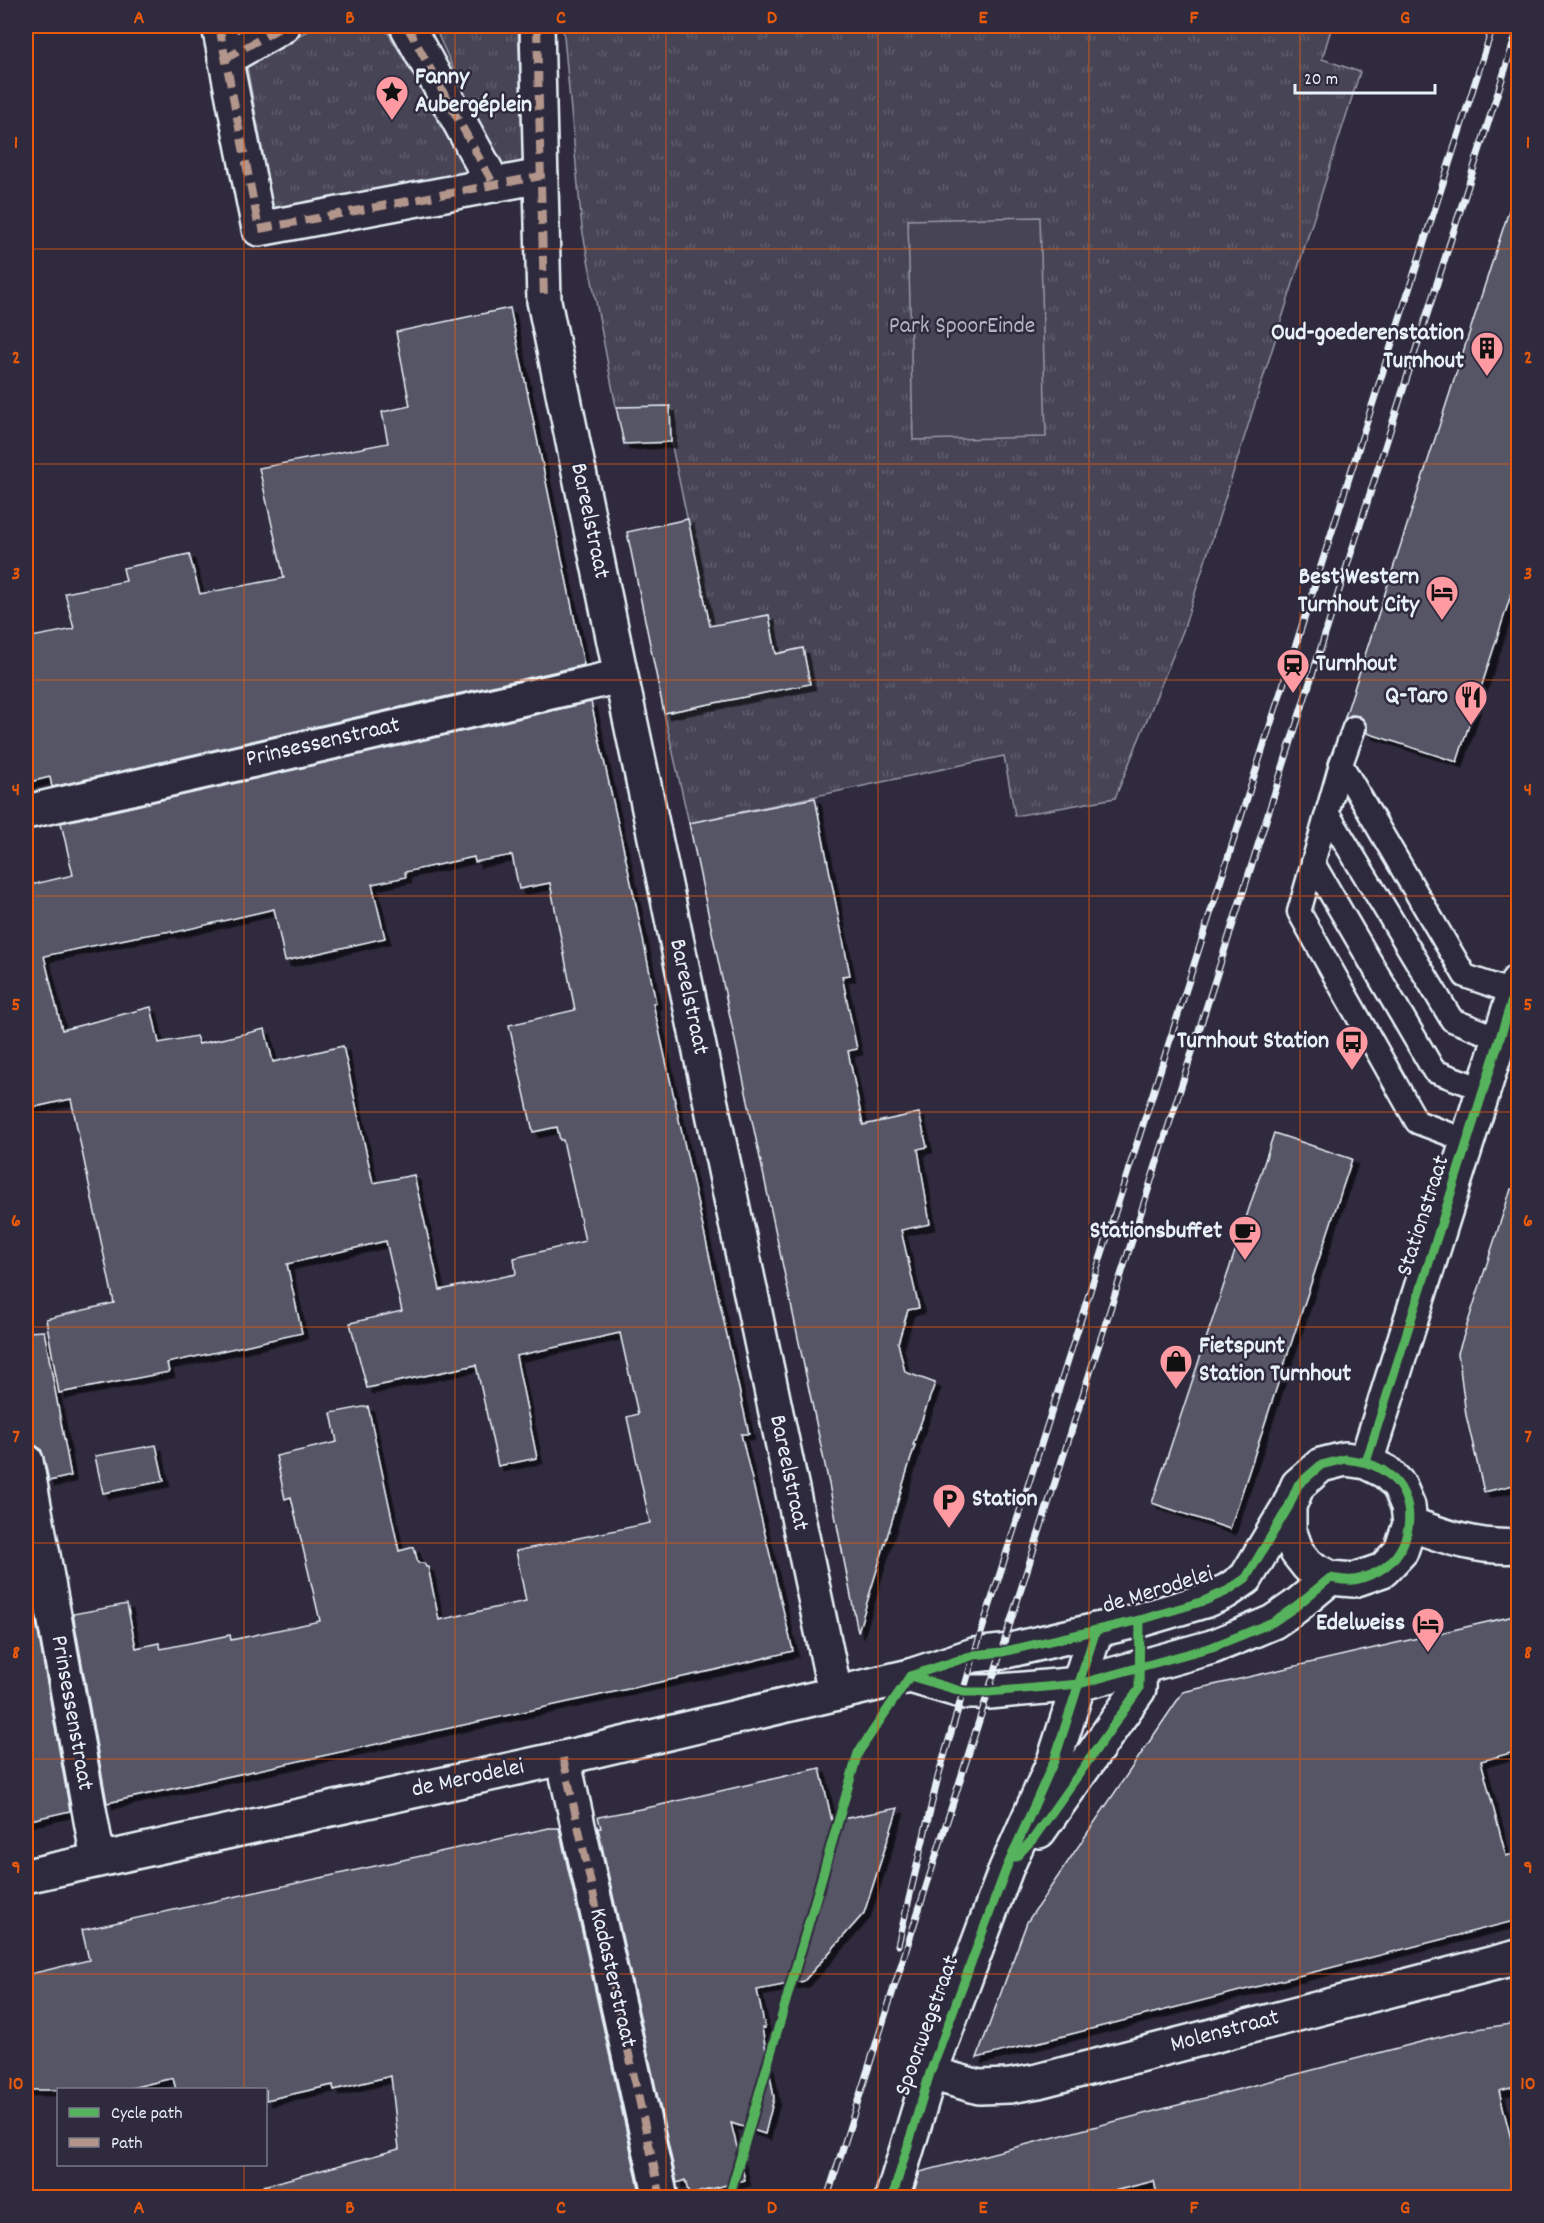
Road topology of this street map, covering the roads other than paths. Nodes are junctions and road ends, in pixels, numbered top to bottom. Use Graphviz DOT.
graph roads {
  1 [pos="219,26"];
  2 [pos="283,26"];
  3 [pos="407,26"];
  4 [pos="537,26"];
  5 [pos="225,59"];
  6 [pos="541,176"];
  7 [pos="494,185"];
  8 [pos="621,676"];
  9 [pos="1354,728"];
  10 [pos="1341,764"];
  11 [pos="26,812"];
  12 [pos="1328,814"];
  13 [pos="1313,863"];
  14 [pos="1516,987"];
  15 [pos="1501,1039"];
  16 [pos="1485,1090"];
  17 [pos="1468,1141"];
  18 [pos="26,1461"];
  19 [pos="1366,1461"];
  20 [pos="1289,1506"];
  21 [pos="1410,1524"];
  22 [pos="1518,1546"];
  23 [pos="1330,1578"];
  24 [pos="1096,1630"];
  25 [pos="1140,1667"];
  26 [pos="910,1676"];
  27 [pos="1079,1684"];
  28 [pos="835,1693"];
  29 [pos="562,1758"];
  30 [pos="98,1859"];
  31 [pos="1006,1869"];
  32 [pos="26,1876"];
  33 [pos="1518,1957"];
  34 [pos="930,2073"];
  35 [pos="661,2198"];
  36 [pos="892,2198"];
  1 -- 5 [label="street"];
  2 -- 5 [label="street"];
  3 -- 7 [label="street"];
  4 -- 6 [label="street, Bareelstraat"];
  5 -- 7 [label="street"];
  6 -- 7 [label="street"];
  6 -- 8 [label="street, Bareelstraat"];
  8 -- 11 [label="street, Prinsessenstraat"];
  8 -- 28 [label="street, Bareelstraat"];
  9 -- 10 [label="lane"];
  10 -- 12 [label="lane"];
  10 -- 14 [label="lane"];
  12 -- 13 [label="lane"];
  12 -- 15 [label="lane"];
  13 -- 16 [label="lane"];
  13 -- 17 [label="lane"];
  14 -- 15 [label="street, Stationstraat"];
  15 -- 16 [label="street, Stationstraat"];
  16 -- 17 [label="street, Stationstraat"];
  17 -- 19 [label="street, Stationstraat"];
  18 -- 30 [label="street, Prinsessenstraat"];
  19 -- 20 [label="street, de Merodelei"];
  19 -- 21 [label="street"];
  20 -- 23 [label="street"];
  20 -- 24 [label="street, de Merodelei"];
  21 -- 22 [label="street"];
  21 -- 23 [label="street"];
  23 -- 25 [label="street, de Merodelei"];
  24 -- 26 [label="street, de Merodelei"];
  24 -- 27 [label="street, Spoorwegstraat"];
  25 -- 27 [label="street, de Merodelei"];
  25 -- 31 [label="street, Spoorwegstraat"];
  26 -- 27 [label="street, de Merodelei"];
  26 -- 28 [label="street, de Merodelei"];
  27 -- 31 [label="street, Spoorwegstraat"];
  28 -- 29 [label="street, de Merodelei"];
  29 -- 30 [label="street, de Merodelei"];
  29 -- 35 [label="street, Kadasterstraat"];
  30 -- 32 [label="street, de Merodelei"];
  31 -- 34 [label="street, Spoorwegstraat"];
  33 -- 34 [label="street, Molenstraat"];
  34 -- 36 [label="street, Spoorwegstraat"];
}
